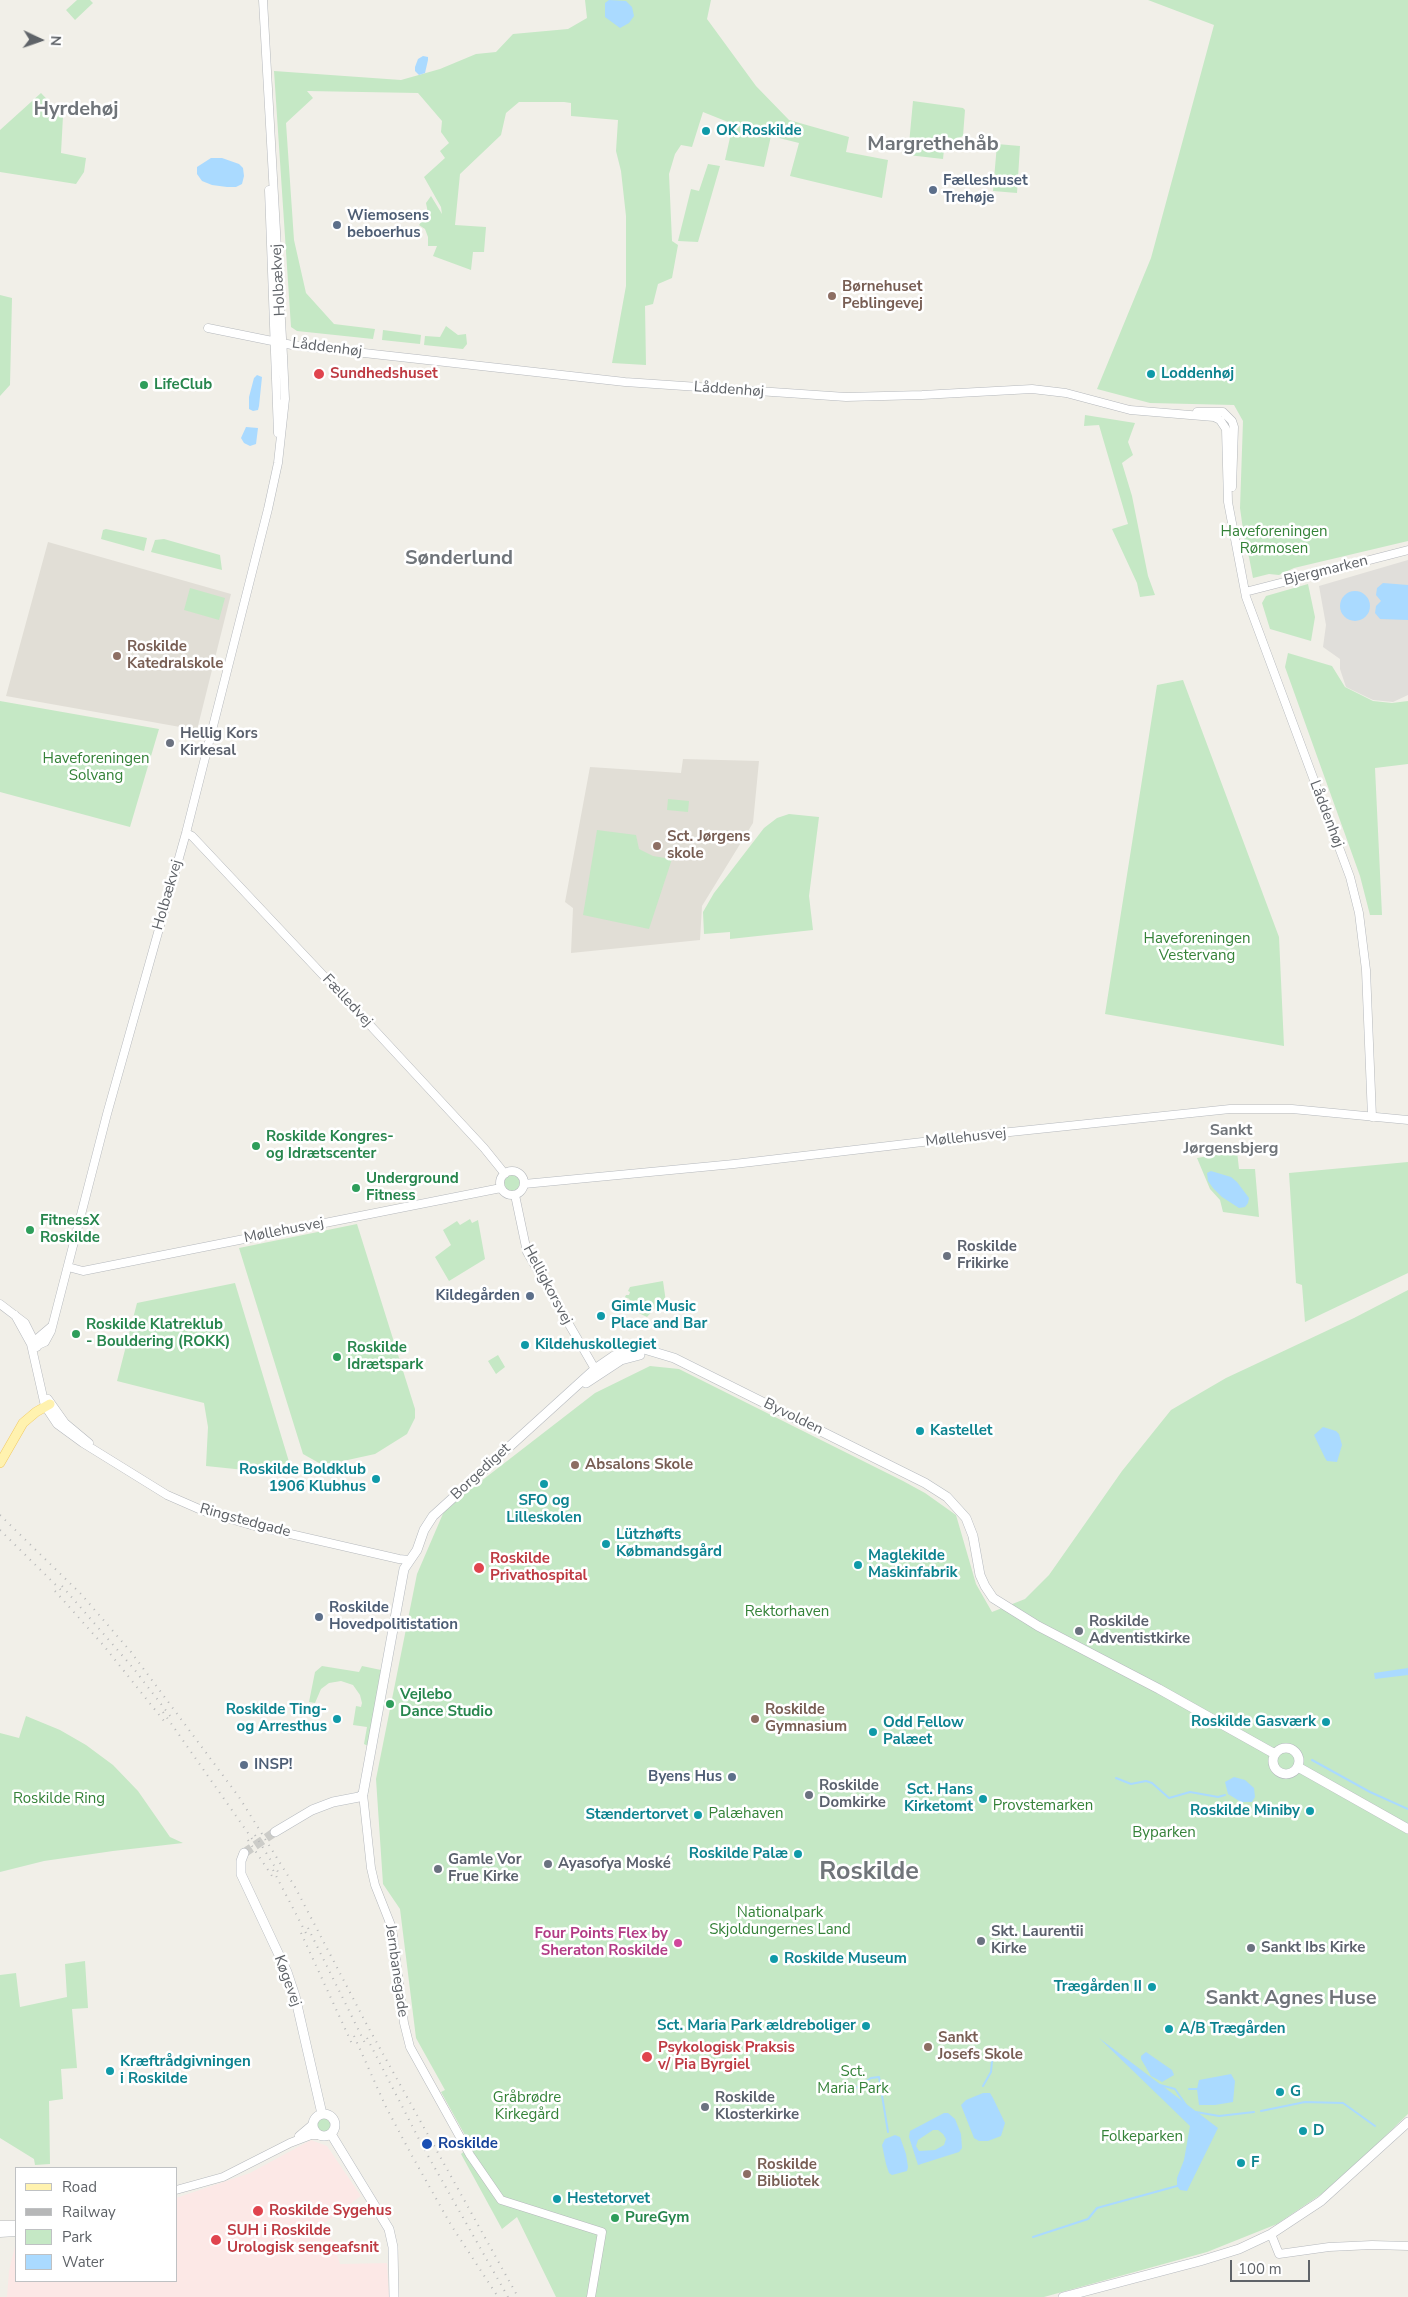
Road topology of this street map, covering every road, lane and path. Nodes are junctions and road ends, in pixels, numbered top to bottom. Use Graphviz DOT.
graph roads {
  1 [pos="263,0"];
  2 [pos="208,328"];
  3 [pos="279,342"];
  4 [pos="1408,550"];
  5 [pos="1245,592"];
  6 [pos="186,833"];
  7 [pos="1372,1117"];
  8 [pos="1408,1120"];
  9 [pos="505,1174"];
  10 [pos="524,1184"];
  11 [pos="501,1188"];
  12 [pos="515,1195"];
  13 [pos="68,1267"];
  14 [pos="0,1304"];
  15 [pos="34,1343"];
  16 [pos="597,1372"];
  17 [pos="48,1405"];
  18 [pos="0,1462"];
  19 [pos="409,1560"];
  20 [pos="1275,1754"];
  21 [pos="1298,1767"];
  22 [pos="364,1794"];
  23 [pos="1408,1829"];
  24 [pos="275,1832"];
  25 [pos="244,1853"];
  26 [pos="322,2114"];
  27 [pos="1408,2122"];
  28 [pos="312,2125"];
  29 [pos="331,2134"];
  30 [pos="318,2135"];
  31 [pos="290,2143"];
  32 [pos="178,2189"];
  33 [pos="0,2225"];
  34 [pos="15,2225"];
  35 [pos="15,2232"];
  36 [pos="0,2233"];
  37 [pos="1270,2234"];
  38 [pos="1408,2246"];
  39 [pos="394,2297"];
  40 [pos="591,2297"];
  41 [pos="1063,2297"];
  1 -- 3 [label="street, Holbækvej"];
  2 -- 3 [label="street, Låddenhøj"];
  3 -- 5 [label="street, Låddenhøj"];
  3 -- 6 [label="street, Holbækvej"];
  4 -- 5 [label="street, Bjergmarken"];
  5 -- 7 [label="street, Låddenhøj"];
  6 -- 9 [label="street, Fælledvej"];
  6 -- 13 [label="street, Holbækvej"];
  7 -- 8 [label="street, Møllehusvej"];
  7 -- 10 [label="street, Møllehusvej"];
  9 -- 10 [label="street"];
  9 -- 11 [label="street"];
  10 -- 12 [label="street"];
  11 -- 12 [label="street"];
  11 -- 13 [label="street, Møllehusvej"];
  12 -- 16 [label="street, Helligkorsvej"];
  13 -- 15 [label="street, Holbækvej"];
  14 -- 15 [label="street"];
  15 -- 17 [label="street"];
  16 -- 19 [label="main road, Borgediget"];
  16 -- 20 [label="main road, Byvolden"];
  17 -- 18 [label="main road"];
  17 -- 19 [label="street, Ringstedgade"];
  19 -- 22 [label="main road, Jernbanegade"];
  20 -- 21 [label="main road"];
  20 -- 21 [label="main road"];
  21 -- 23 [label="main road"];
  22 -- 24 [label="main road"];
  22 -- 40 [label="street, Jernbanegade"];
  25 -- 26 [label="main road, Køgevej"];
  26 -- 28 [label="main road"];
  26 -- 29 [label="main road"];
  27 -- 37 [label="main road"];
  28 -- 30 [label="main road"];
  28 -- 31 [label="street"];
  29 -- 30 [label="main road"];
  29 -- 39 [label="main road"];
  30 -- 31 [label="street"];
  31 -- 32 [label="street"];
  33 -- 34 [label="street"];
  35 -- 36 [label="street"];
  37 -- 38 [label="street"];
  37 -- 41 [label="main road"];
}
